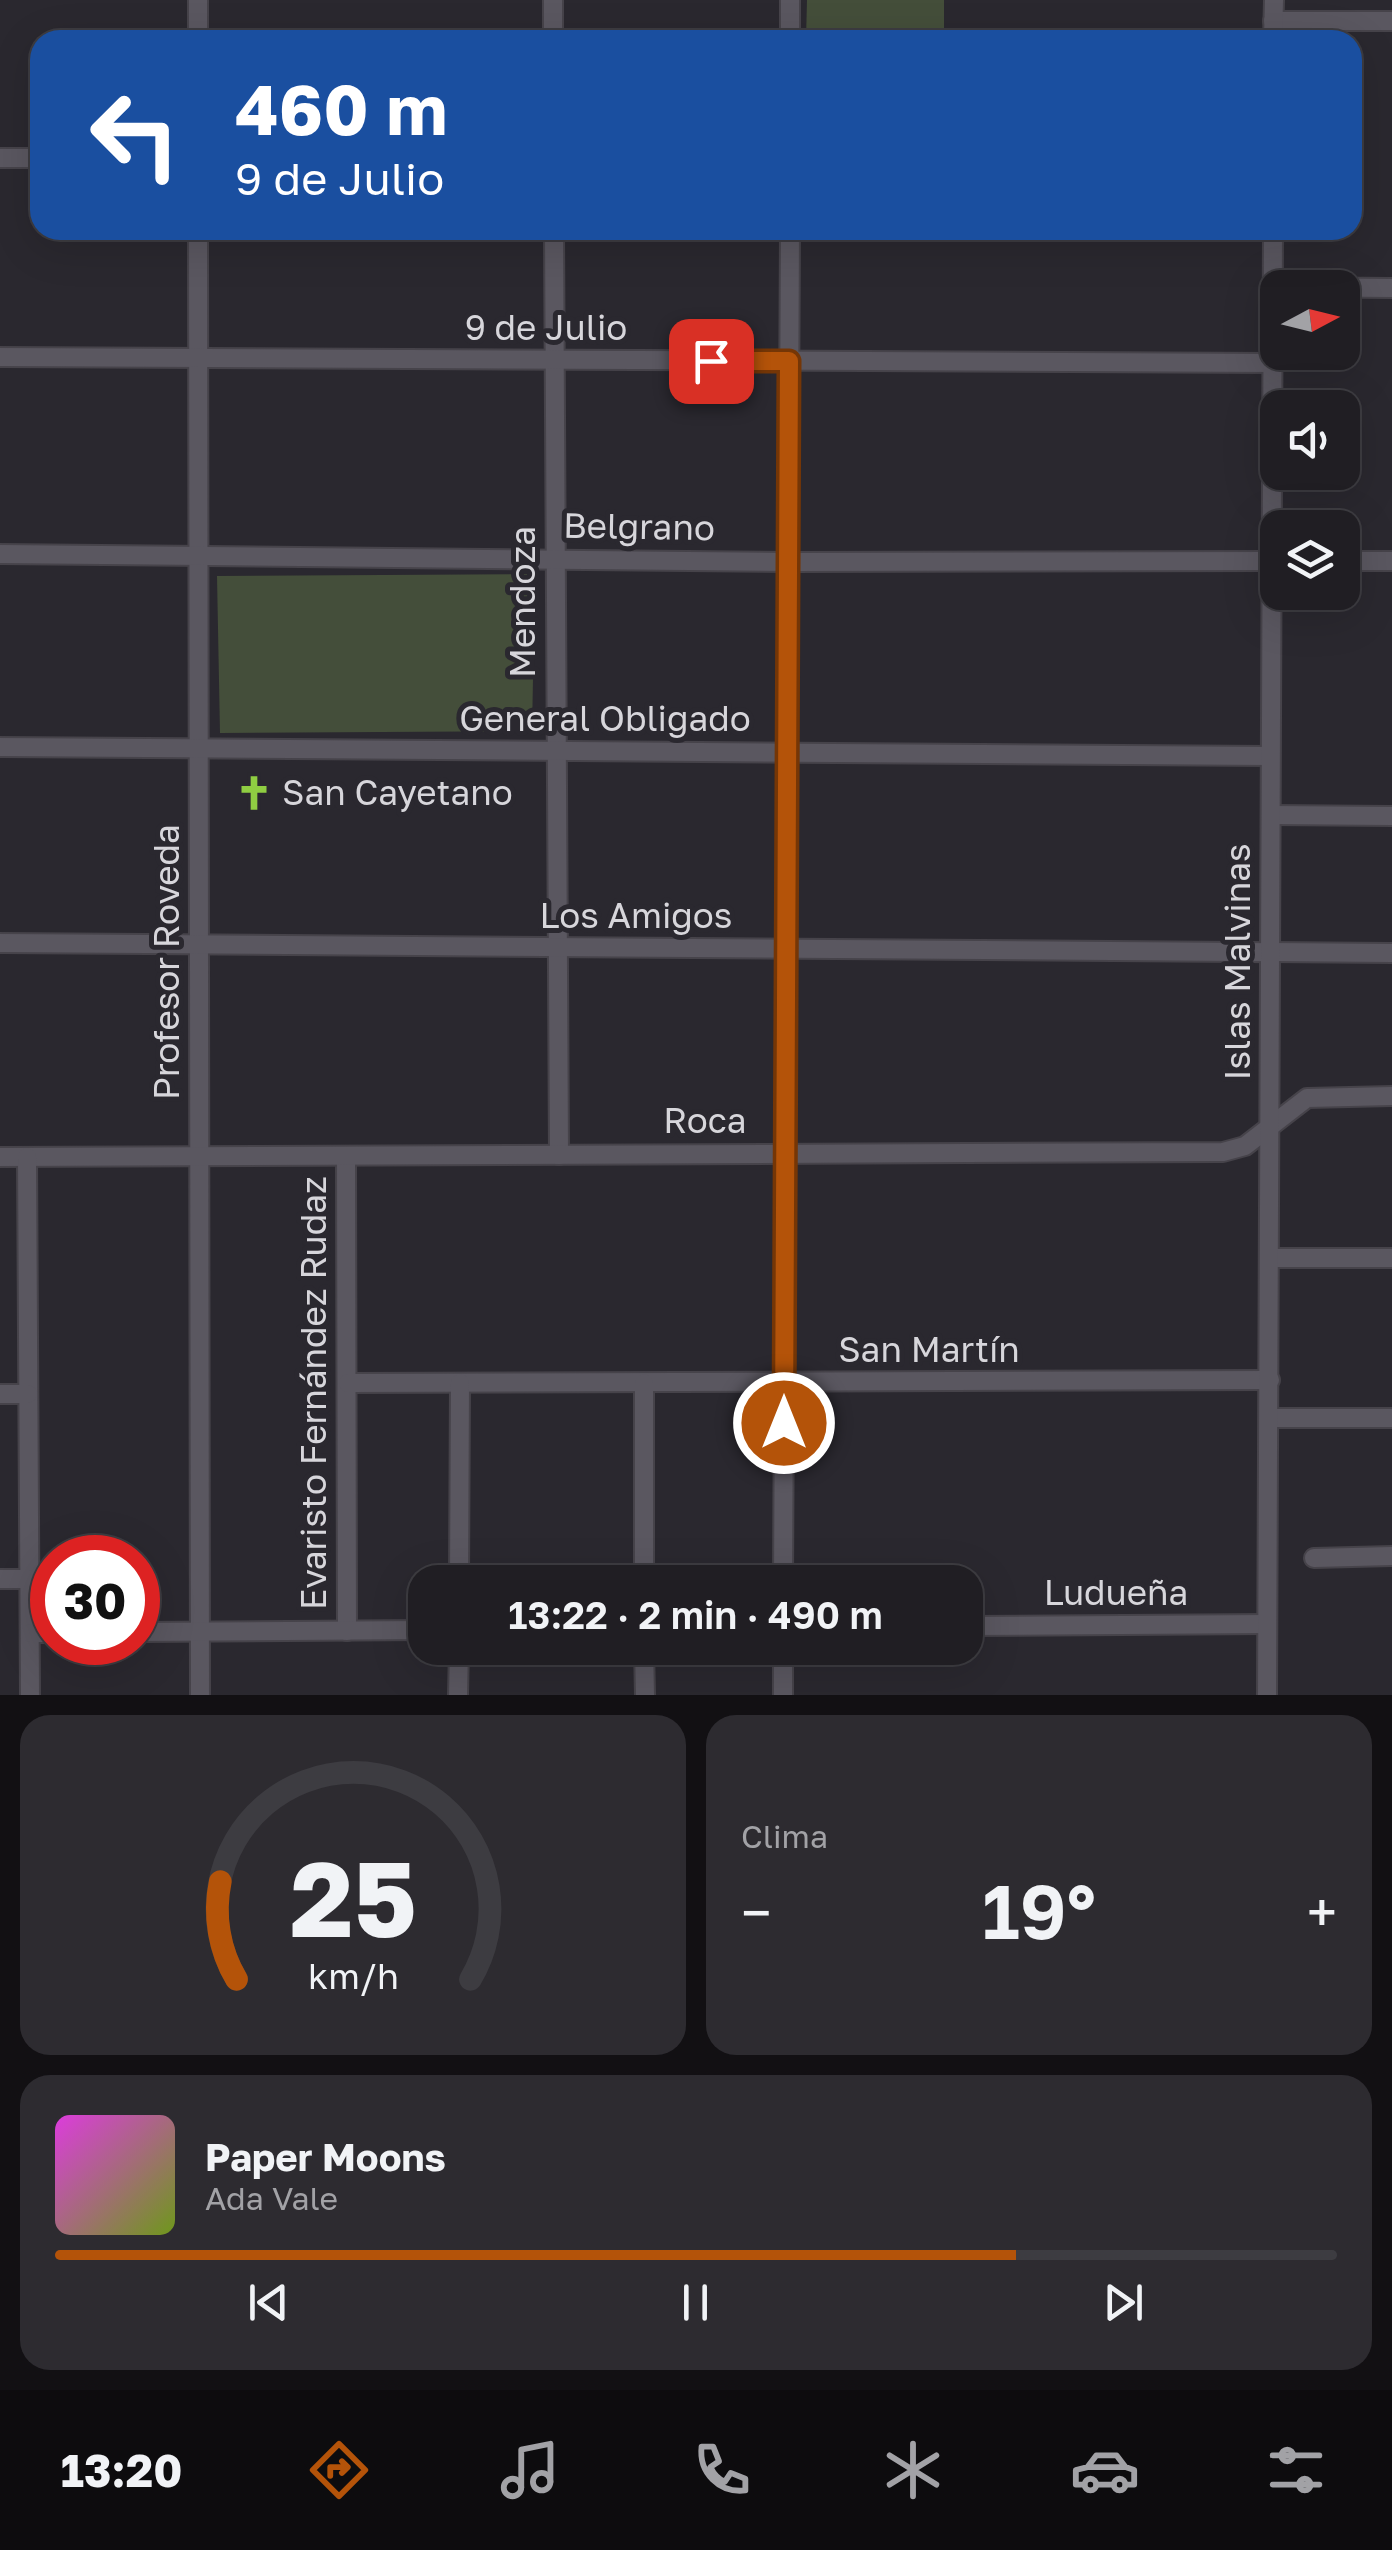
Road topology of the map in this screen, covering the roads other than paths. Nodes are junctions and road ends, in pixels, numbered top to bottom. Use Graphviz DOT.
graph roads {
  1 [pos="198,0"];
  2 [pos="553,0"];
  3 [pos="790,0"];
  4 [pos="1274,0"];
  5 [pos="1392,20"];
  6 [pos="198,30"];
  7 [pos="554,30"];
  8 [pos="790,30"];
  9 [pos="1274,30"];
  10 [pos="0,158"];
  11 [pos="30,158"];
  12 [pos="198,240"];
  13 [pos="554,240"];
  14 [pos="790,240"];
  15 [pos="1273,240"];
  16 [pos="1272,270"];
  17 [pos="1360,288"];
  18 [pos="1392,288"];
  19 [pos="0,357"];
  20 [pos="199,357"];
  21 [pos="554,361"];
  22 [pos="789,361"];
  23 [pos="1260,363"];
  24 [pos="1272,370"];
  25 [pos="1274,510"];
  26 [pos="0,554"];
  27 [pos="200,555"];
  28 [pos="556,557"];
  29 [pos="1260,561"];
  30 [pos="1360,561"];
  31 [pos="1392,561"];
  32 [pos="789,562"];
  33 [pos="1274,610"];
  34 [pos="0,747"];
  35 [pos="200,748"];
  36 [pos="556,751"];
  37 [pos="787,753"];
  38 [pos="1270,756"];
  39 [pos="1271,815"];
  40 [pos="1392,816"];
  41 [pos="0,943"];
  42 [pos="200,943"];
  43 [pos="558,948"];
  44 [pos="787,949"];
  45 [pos="1270,952"];
  46 [pos="1392,952"];
  47 [pos="1392,1096"];
  48 [pos="1270,1125"];
  49 [pos="559,1154"];
  50 [pos="783,1154"];
  51 [pos="198,1156"];
  52 [pos="346,1156"];
  53 [pos="0,1157"];
  54 [pos="27,1157"];
  55 [pos="1270,1258"];
  56 [pos="1392,1258"];
  57 [pos="1270,1380"];
  58 [pos="348,1383"];
  59 [pos="460,1383"];
  60 [pos="644,1383"];
  61 [pos="784,1383"];
  62 [pos="0,1394"];
  63 [pos="28,1394"];
  64 [pos="1269,1418"];
  65 [pos="1392,1418"];
  66 [pos="1392,1556"];
  67 [pos="1314,1558"];
  68 [pos="459,1565"];
  69 [pos="644,1565"];
  70 [pos="784,1565"];
  71 [pos="0,1579"];
  72 [pos="30,1579"];
  73 [pos="1267,1624"];
  74 [pos="983,1626"];
  75 [pos="347,1630"];
  76 [pos="408,1630"];
  77 [pos="160,1632"];
  78 [pos="200,1632"];
  79 [pos="30,1665"];
  80 [pos="459,1665"];
  81 [pos="644,1665"];
  82 [pos="783,1665"];
  83 [pos="30,1695"];
  84 [pos="200,1695"];
  85 [pos="458,1695"];
  86 [pos="645,1695"];
  87 [pos="783,1695"];
  88 [pos="1267,1695"];
  1 -- 6 [label="street"];
  2 -- 7 [label="street"];
  3 -- 8 [label="street"];
  4 -- 9 [label="street"];
  5 -- 9 [label="street"];
  10 -- 11 [label="street"];
  12 -- 20 [label="street, Profesor Roveda"];
  13 -- 21 [label="street, Mendoza"];
  14 -- 22 [label="street"];
  15 -- 16 [label="street, Islas Malvinas"];
  17 -- 18 [label="street"];
  19 -- 20 [label="street, 9 de Julio"];
  20 -- 21 [label="street, 9 de Julio"];
  20 -- 27 [label="street, Profesor Roveda"];
  21 -- 22 [label="street, 9 de Julio"];
  21 -- 28 [label="street, Mendoza"];
  22 -- 23 [label="street, 9 de Julio"];
  22 -- 32 [label="street"];
  24 -- 25 [label="street, Islas Malvinas"];
  26 -- 27 [label="street, Belgrano"];
  27 -- 28 [label="street, Belgrano"];
  27 -- 35 [label="street, Profesor Roveda"];
  28 -- 32 [label="street, Belgrano"];
  28 -- 36 [label="street, Mendoza"];
  29 -- 32 [label="street, Belgrano"];
  30 -- 31 [label="street"];
  32 -- 37 [label="street"];
  33 -- 38 [label="street, Islas Malvinas"];
  34 -- 35 [label="street, General Obligado"];
  35 -- 36 [label="street, General Obligado"];
  35 -- 42 [label="street, Profesor Roveda"];
  36 -- 37 [label="street, General Obligado"];
  36 -- 43 [label="street, Mendoza"];
  37 -- 38 [label="street, General Obligado"];
  37 -- 44 [label="street"];
  38 -- 39 [label="street, Islas Malvinas"];
  39 -- 40 [label="street"];
  39 -- 45 [label="street, Islas Malvinas"];
  41 -- 42 [label="street, Los Amigos"];
  42 -- 43 [label="street, Los Amigos"];
  42 -- 51 [label="street, Profesor Roveda"];
  43 -- 44 [label="street, Los Amigos"];
  43 -- 49 [label="street, Mendoza"];
  44 -- 45 [label="street, Los Amigos"];
  44 -- 50 [label="street"];
  45 -- 46 [label="street, Los Amigos"];
  45 -- 48 [label="street, Islas Malvinas"];
  47 -- 48 [label="street, Roca"];
  48 -- 50 [label="street, Roca"];
  48 -- 55 [label="street, Islas Malvinas"];
  49 -- 50 [label="street, Roca"];
  49 -- 52 [label="street, Roca"];
  50 -- 61 [label="street"];
  51 -- 52 [label="street, Roca"];
  51 -- 54 [label="street, Roca"];
  51 -- 78 [label="street, Profesor Roveda"];
  52 -- 58 [label="street, Evaristo Fernández Rudaz"];
  53 -- 54 [label="street, Roca"];
  54 -- 63 [label="street"];
  55 -- 56 [label="street"];
  55 -- 57 [label="street, Islas Malvinas"];
  57 -- 61 [label="street, San Martín"];
  57 -- 64 [label="street, Islas Malvinas"];
  58 -- 59 [label="street, San Martín"];
  58 -- 75 [label="street, Evaristo Fernández Rudaz"];
  59 -- 60 [label="street, San Martín"];
  59 -- 68 [label="street"];
  60 -- 61 [label="street, San Martín"];
  60 -- 69 [label="street"];
  61 -- 70 [label="street"];
  62 -- 63 [label="street"];
  63 -- 72 [label="street"];
  64 -- 65 [label="street"];
  64 -- 73 [label="street, Islas Malvinas"];
  66 -- 67 [label="street"];
  71 -- 72 [label="street"];
  73 -- 74 [label="street, Ludueña"];
  73 -- 88 [label="street, Islas Malvinas"];
  75 -- 76 [label="street"];
  75 -- 78 [label="street"];
  77 -- 78 [label="street"];
  78 -- 84 [label="street, Profesor Roveda"];
  79 -- 83 [label="street"];
  80 -- 85 [label="street"];
  81 -- 86 [label="street"];
  82 -- 87 [label="street"];
}
